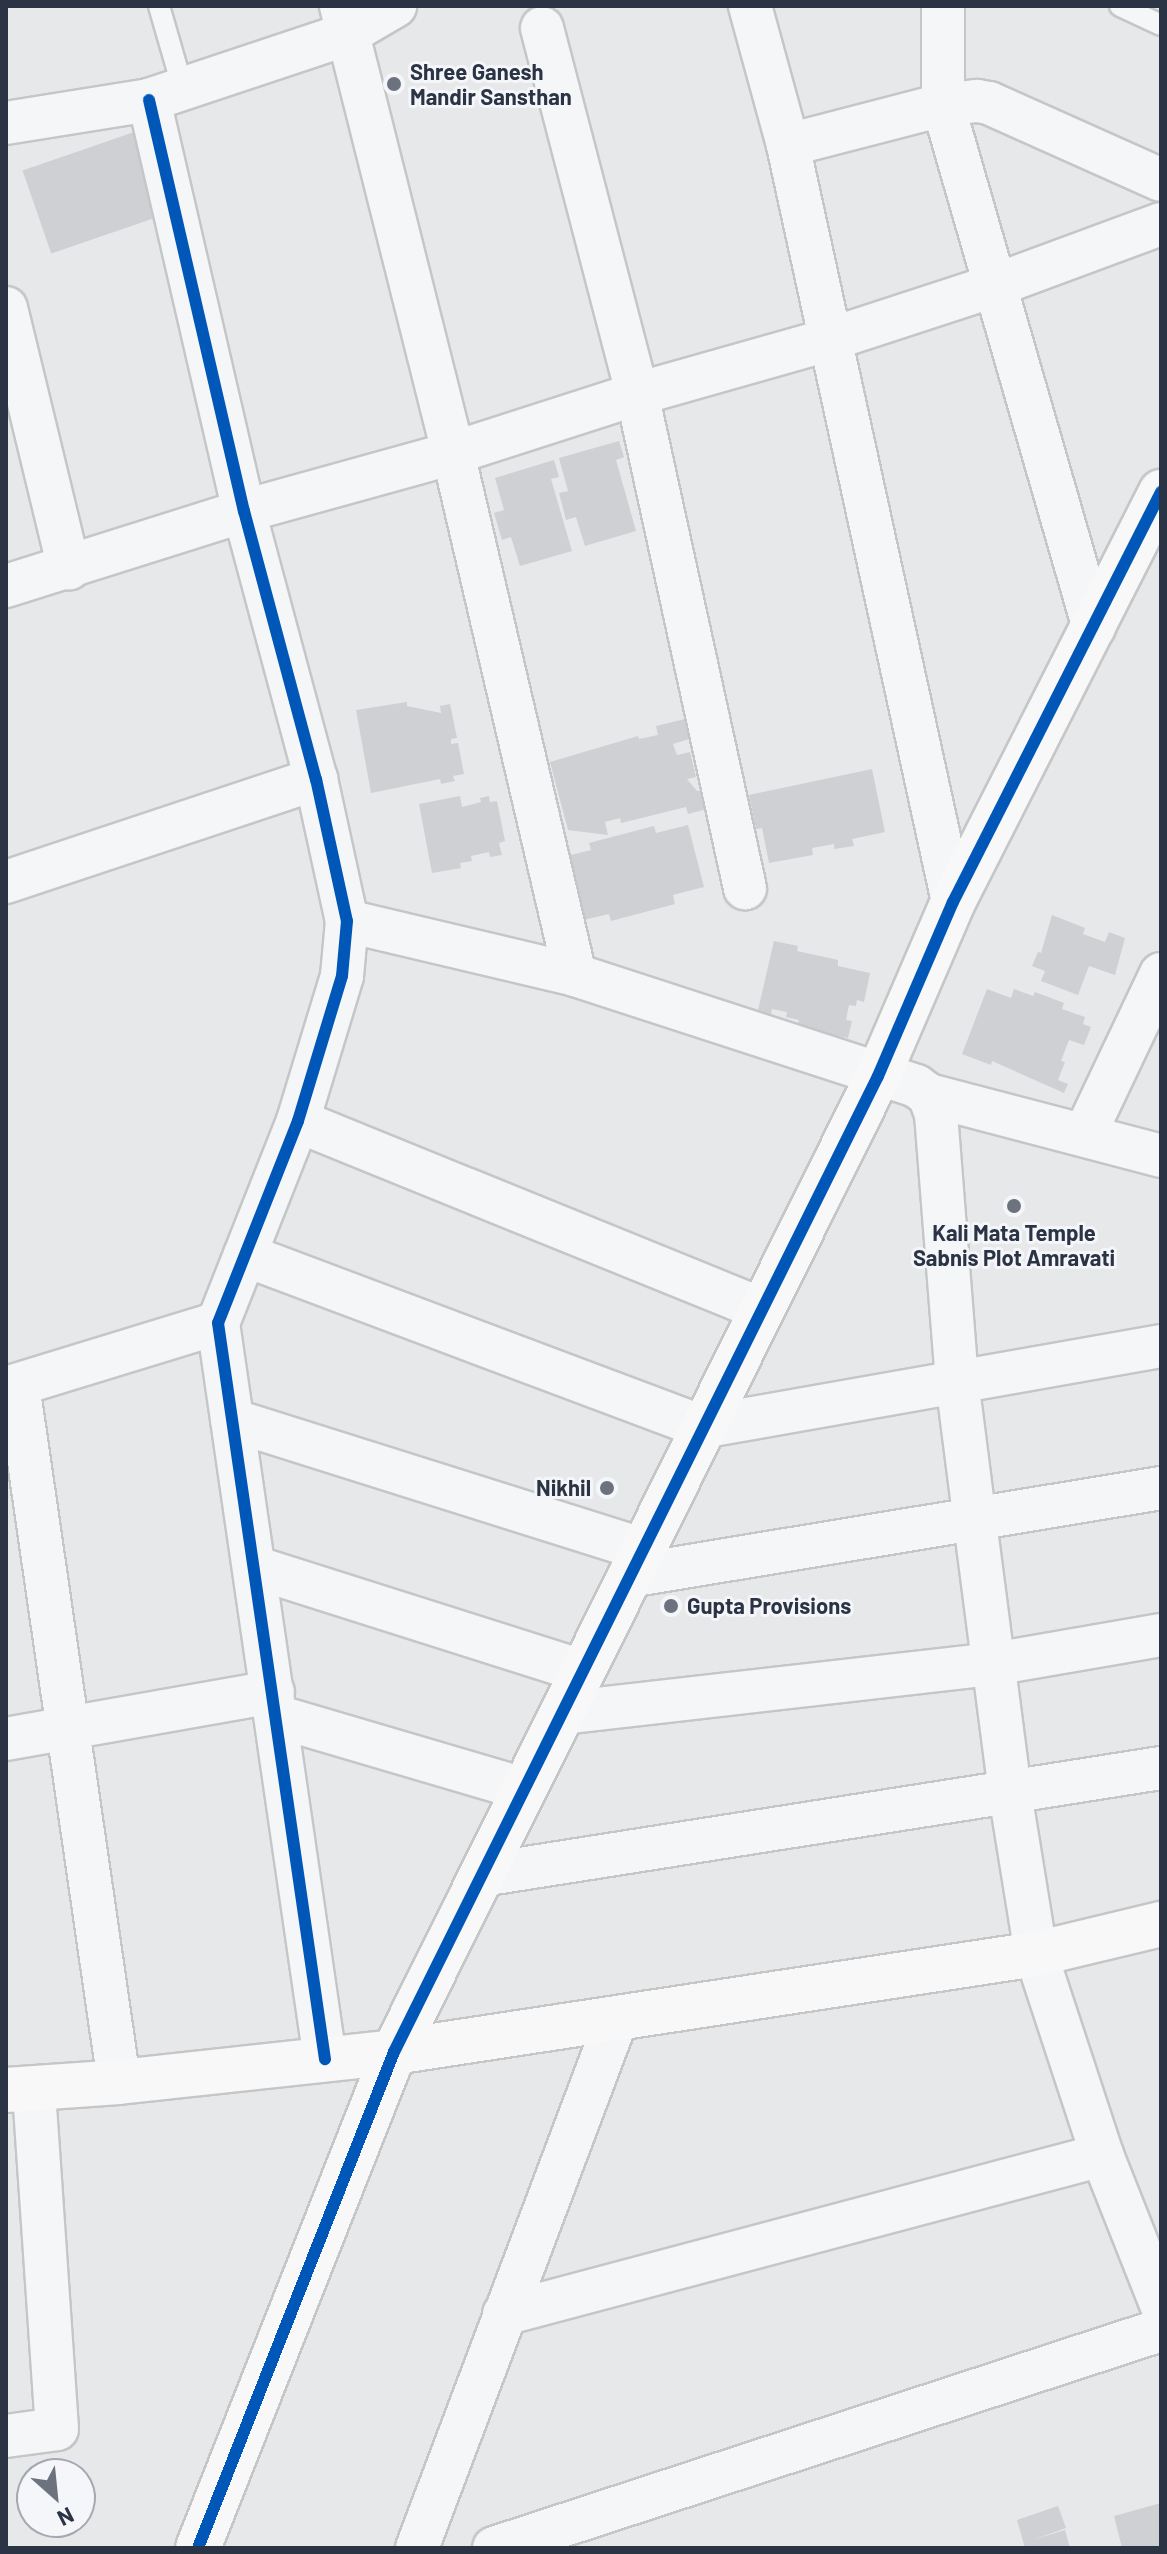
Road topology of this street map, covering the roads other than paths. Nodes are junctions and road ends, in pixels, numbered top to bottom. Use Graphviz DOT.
graph roads {
  1 [pos="159,6"];
  2 [pos="395,6"];
  3 [pos="750,6"];
  4 [pos="943,6"];
  5 [pos="1120,6"];
  6 [pos="344,20"];
  7 [pos="1161,25"];
  8 [pos="542,28"];
  9 [pos="166,95"];
  10 [pos="943,105"];
  11 [pos="6,123"];
  12 [pos="788,145"];
  13 [pos="1161,180"];
  14 [pos="1161,224"];
  15 [pos="996,285"];
  16 [pos="6,308"];
  17 [pos="828,340"];
  18 [pos="637,394"];
  19 [pos="453,453"];
  20 [pos="1161,492"];
  21 [pos="244,511"];
  22 [pos="69,568"];
  23 [pos="6,586"];
  24 [pos="1094,628"];
  25 [pos="316,779"];
  26 [pos="6,882"];
  27 [pos="745,888"];
  28 [pos="953,902"];
  29 [pos="347,921"];
  30 [pos="1161,974"];
  31 [pos="575,975"];
  32 [pos="878,1076"];
  33 [pos="929,1095"];
  34 [pos="298,1121"];
  35 [pos="1085,1134"];
  36 [pos="1161,1156"];
  37 [pos="245,1255"];
  38 [pos="760,1309"];
  39 [pos="218,1323"];
  40 [pos="1161,1346"];
  41 [pos="957,1381"];
  42 [pos="12,1386"];
  43 [pos="232,1420"];
  44 [pos="702,1427"];
  45 [pos="1161,1488"];
  46 [pos="975,1522"];
  47 [pos="635,1562"];
  48 [pos="254,1567"];
  49 [pos="1161,1635"];
  50 [pos="993,1664"];
  51 [pos="582,1671"];
  52 [pos="274,1704"];
  53 [pos="562,1713"];
  54 [pos="68,1730"];
  55 [pos="6,1739"];
  56 [pos="1161,1768"];
  57 [pos="524,1789"];
  58 [pos="1010,1793"];
  59 [pos="482,1875"];
  60 [pos="1161,1924"];
  61 [pos="1036,1954"];
  62 [pos="617,2018"];
  63 [pos="394,2052"];
  64 [pos="325,2059"];
  65 [pos="119,2082"];
  66 [pos="20,2089"];
  67 [pos="1102,2155"];
  68 [pos="1161,2304"];
  69 [pos="504,2314"];
  70 [pos="1161,2330"];
  71 [pos="6,2436"];
  72 [pos="198,2548"];
  73 [pos="417,2548"];
  74 [pos="494,2548"];
  1 -- 9 [label="lane"];
  2 -- 6 [label="street"];
  3 -- 12 [label="street"];
  4 -- 10 [label="street"];
  5 -- 7 [label="lane"];
  6 -- 9 [label="street"];
  6 -- 19 [label="street"];
  8 -- 18 [label="street"];
  9 -- 11 [label="street"];
  9 -- 21 [label="street"];
  10 -- 12 [label="street"];
  10 -- 13 [label="street"];
  10 -- 15 [label="street"];
  12 -- 17 [label="street"];
  14 -- 15 [label="street"];
  15 -- 17 [label="street"];
  15 -- 24 [label="street"];
  16 -- 22 [label="street"];
  17 -- 18 [label="street"];
  17 -- 28 [label="street"];
  18 -- 19 [label="street"];
  18 -- 27 [label="street"];
  19 -- 21 [label="street"];
  19 -- 31 [label="street"];
  20 -- 24 [label="street"];
  21 -- 22 [label="street"];
  21 -- 25 [label="street"];
  22 -- 23 [label="street"];
  24 -- 28 [label="street"];
  25 -- 26 [label="street"];
  25 -- 29 [label="street"];
  28 -- 32 [label="street"];
  29 -- 31 [label="street"];
  29 -- 34 [label="street"];
  30 -- 35 [label="street"];
  31 -- 32 [label="street"];
  32 -- 33 [label="street"];
  32 -- 38 [label="street"];
  33 -- 35 [label="street"];
  33 -- 41 [label="street"];
  34 -- 37 [label="street"];
  34 -- 38 [label="street"];
  35 -- 36 [label="street"];
  37 -- 39 [label="street"];
  37 -- 44 [label="street"];
  38 -- 44 [label="street"];
  39 -- 42 [label="street"];
  39 -- 43 [label="street"];
  40 -- 41 [label="street"];
  41 -- 44 [label="street"];
  41 -- 46 [label="street"];
  42 -- 54 [label="street"];
  43 -- 47 [label="street"];
  43 -- 48 [label="street"];
  44 -- 47 [label="street"];
  45 -- 46 [label="street"];
  46 -- 47 [label="street"];
  46 -- 50 [label="street"];
  47 -- 51 [label="street"];
  48 -- 51 [label="street"];
  48 -- 52 [label="street"];
  49 -- 50 [label="street"];
  50 -- 53 [label="street"];
  50 -- 58 [label="street"];
  51 -- 53 [label="street"];
  52 -- 54 [label="street"];
  52 -- 57 [label="street"];
  52 -- 64 [label="street"];
  53 -- 57 [label="street"];
  54 -- 55 [label="street"];
  54 -- 65 [label="street"];
  56 -- 58 [label="street"];
  57 -- 59 [label="street"];
  58 -- 59 [label="street"];
  58 -- 61 [label="street"];
  59 -- 63 [label="street"];
  60 -- 61 [label="street"];
  61 -- 62 [label="street"];
  61 -- 67 [label="street"];
  62 -- 63 [label="street"];
  62 -- 69 [label="street"];
  63 -- 64 [label="street"];
  63 -- 72 [label="street"];
  64 -- 65 [label="street"];
  65 -- 66 [label="street"];
  66 -- 71 [label="street"];
  67 -- 68 [label="street"];
  67 -- 69 [label="street"];
  69 -- 73 [label="street"];
  70 -- 74 [label="street"];
}
